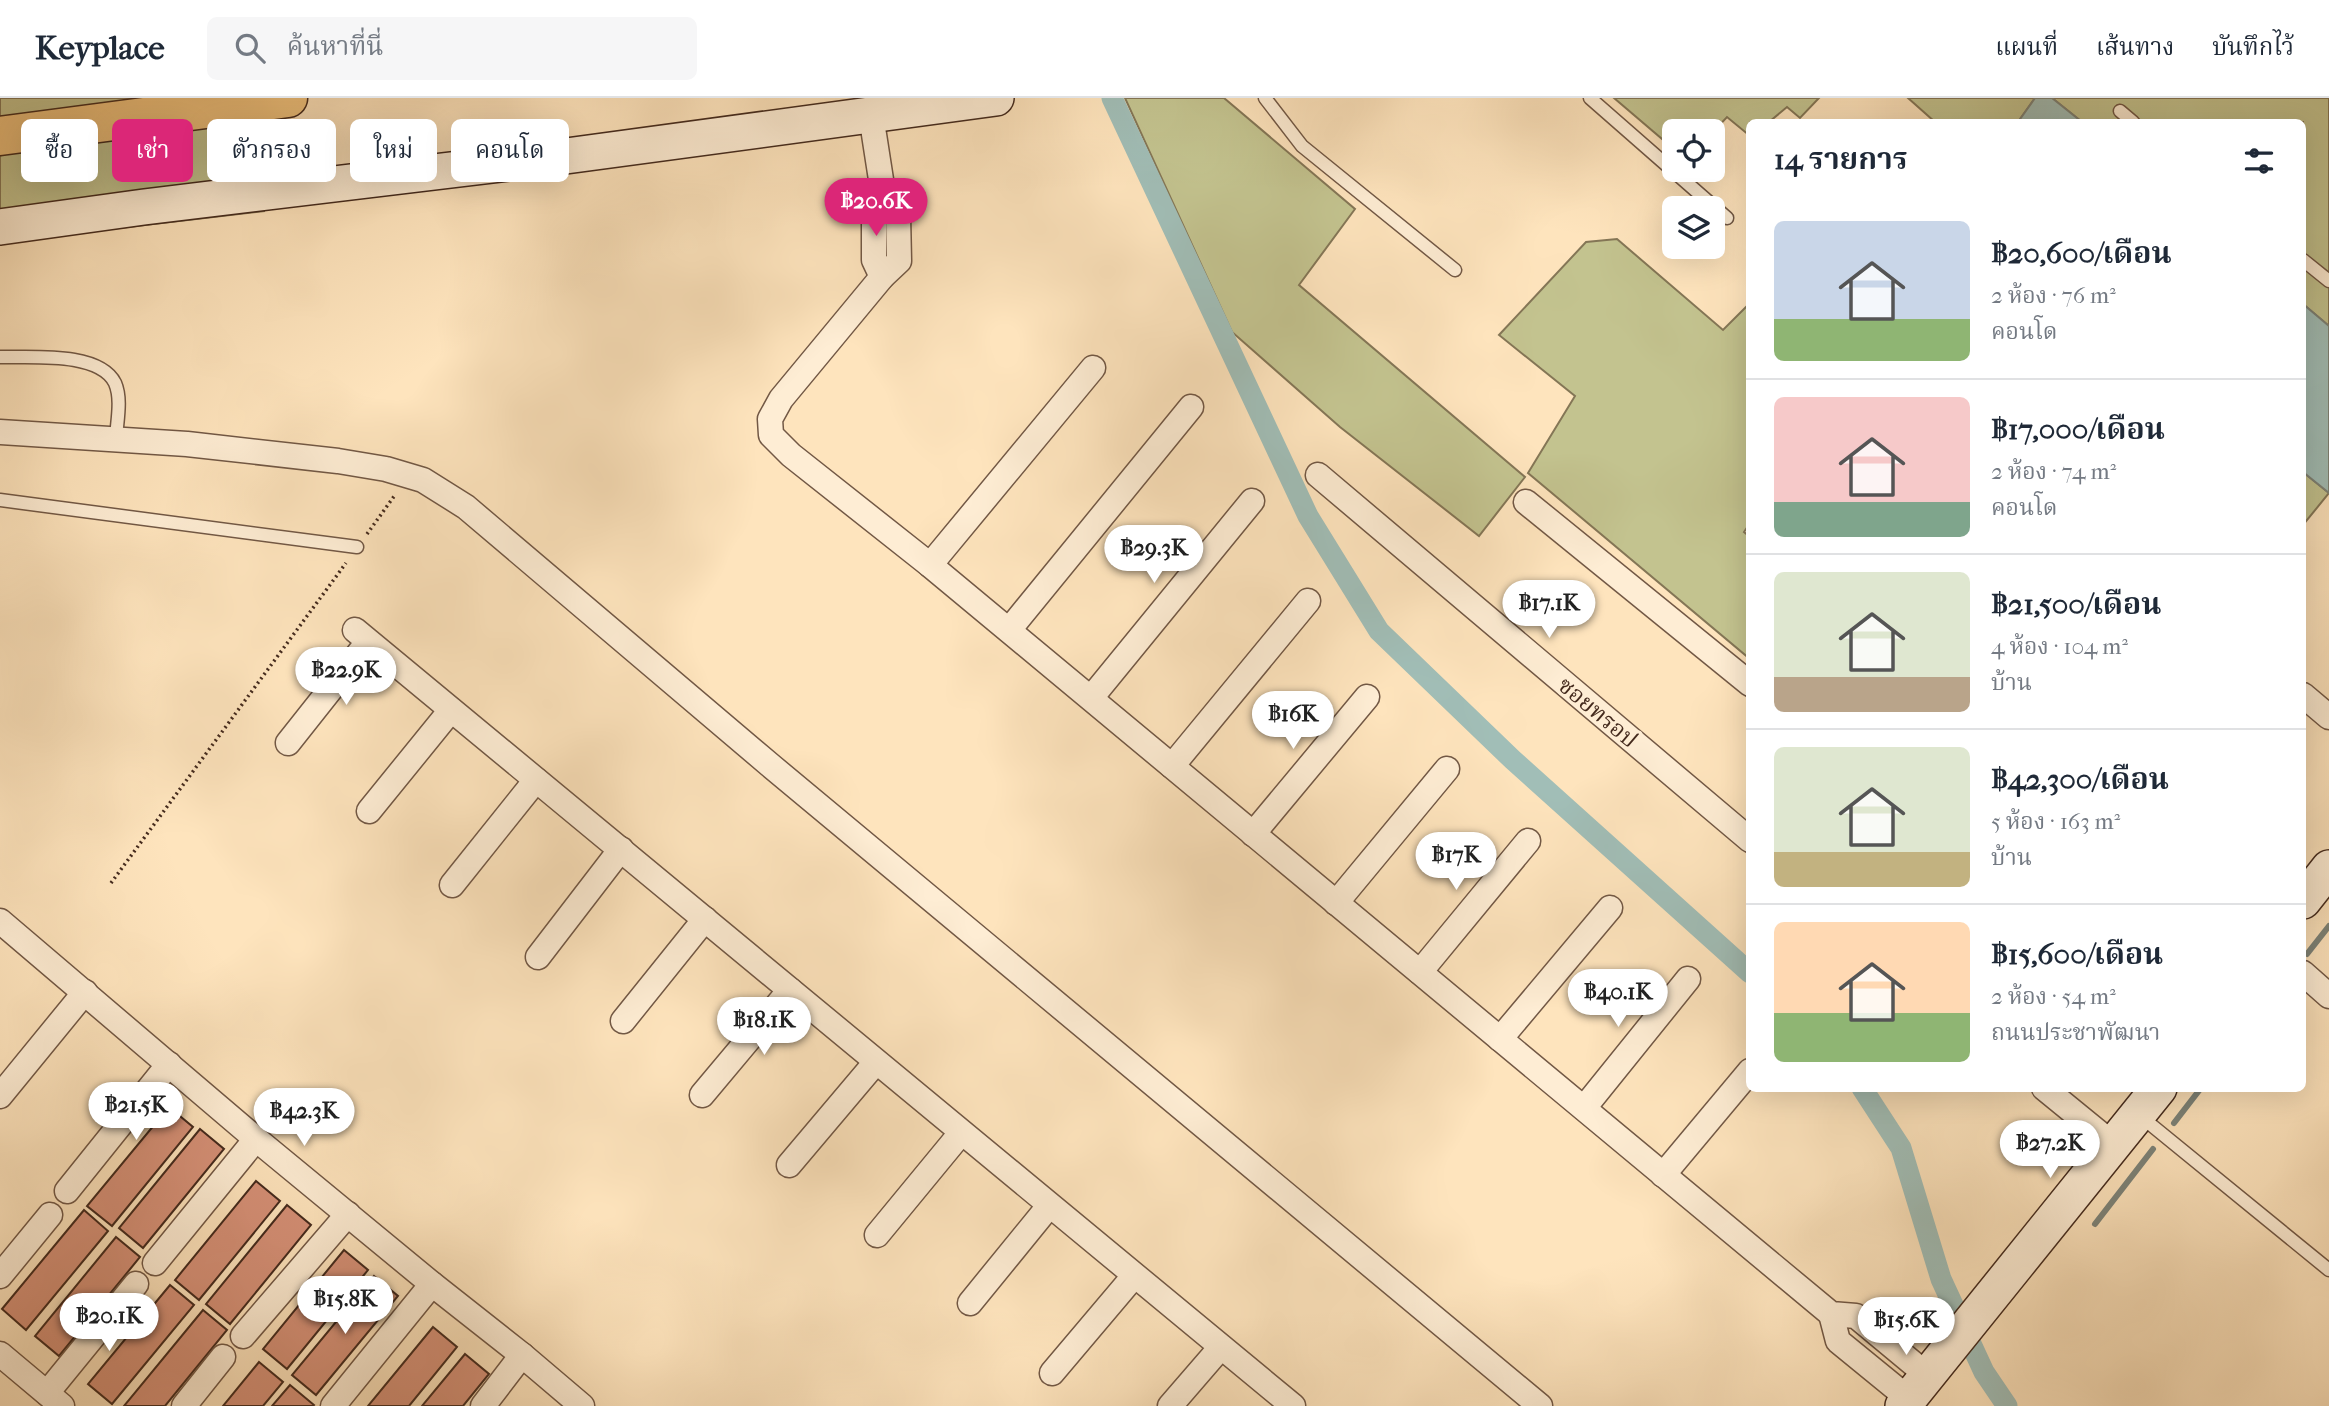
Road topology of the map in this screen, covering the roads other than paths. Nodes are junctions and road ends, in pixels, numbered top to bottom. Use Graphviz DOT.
graph roads {
  1 [pos="288,98"];
  2 [pos="996,98"];
  3 [pos="1265,98"];
  4 [pos="1590,98"];
  5 [pos="2120,111"];
  6 [pos="871,115"];
  7 [pos="2129,119"];
  8 [pos="0,136"];
  9 [pos="1727,218"];
  10 [pos="0,227"];
  11 [pos="2306,262"];
  12 [pos="1455,270"];
  13 [pos="2329,281"];
  14 [pos="0,357"];
  15 [pos="1093,368"];
  16 [pos="1191,407"];
  17 [pos="0,432"];
  18 [pos="116,438"];
  19 [pos="1318,475"];
  20 [pos="0,499"];
  21 [pos="1252,501"];
  22 [pos="1526,502"];
  23 [pos="357,547"];
  24 [pos="930,565"];
  25 [pos="1308,601"];
  26 [pos="1009,630"];
  27 [pos="1746,681"];
  28 [pos="1367,697"];
  29 [pos="1091,698"];
  30 [pos="2306,698"];
  31 [pos="451,709"];
  32 [pos="2329,717"];
  33 [pos="288,743"];
  34 [pos="1172,766"];
  35 [pos="1447,769"];
  36 [pos="536,780"];
  37 [pos="369,811"];
  38 [pos="1253,834"];
  39 [pos="1746,837"];
  40 [pos="1528,841"];
  41 [pos="621,849"];
  42 [pos="2329,869"];
  43 [pos="452,885"];
  44 [pos="2306,897"];
  45 [pos="1336,903"];
  46 [pos="1609,908"];
  47 [pos="705,919"];
  48 [pos="0,921"];
  49 [pos="538,957"];
  50 [pos="1420,972"];
  51 [pos="2306,976"];
  52 [pos="1688,979"];
  53 [pos="790,990"];
  54 [pos="85,992"];
  55 [pos="2329,996"];
  56 [pos="624,1021"];
  57 [pos="1500,1039"];
  58 [pos="876,1062"];
  59 [pos="169,1064"];
  60 [pos="1746,1076"];
  61 [pos="2049,1092"];
  62 [pos="0,1096"];
  63 [pos="702,1096"];
  64 [pos="2149,1102"];
  65 [pos="1584,1108"];
  66 [pos="961,1133"];
  67 [pos="256,1139"];
  68 [pos="2115,1146"];
  69 [pos="789,1165"];
  70 [pos="1663,1175"];
  71 [pos="67,1191"];
  72 [pos="1049,1206"];
  73 [pos="348,1214"];
  74 [pos="50,1215"];
  75 [pos="877,1235"];
  76 [pos="155,1263"];
  77 [pos="2329,1270"];
  78 [pos="0,1276"];
  79 [pos="1134,1276"];
  80 [pos="136,1284"];
  81 [pos="432,1284"];
  82 [pos="970,1303"];
  83 [pos="243,1336"];
  84 [pos="1221,1348"];
  85 [pos="0,1354"];
  86 [pos="522,1355"];
  87 [pos="223,1357"];
  88 [pos="1052,1373"];
  89 [pos="1913,1393"];
  90 [pos="55,1399"];
  91 [pos="184,1406"];
  92 [pos="333,1406"];
  93 [pos="482,1406"];
  94 [pos="582,1406"];
  95 [pos="1170,1406"];
  96 [pos="1293,1406"];
  97 [pos="1539,1406"];
  1 -- 8 [label="highway"];
  2 -- 6 [label="main road"];
  3 -- 12 [label="lane"];
  4 -- 9 [label="lane"];
  5 -- 7 [label="lane"];
  6 -- 10 [label="main road"];
  6 -- 24 [label="street"];
  11 -- 13 [label="lane"];
  14 -- 18 [label="lane"];
  15 -- 24 [label="street"];
  16 -- 26 [label="street"];
  17 -- 18 [label="street"];
  18 -- 97 [label="street"];
  19 -- 39 [label="street, ซอยทรอป"];
  20 -- 23 [label="lane"];
  21 -- 29 [label="street"];
  22 -- 27 [label="street"];
  24 -- 26 [label="street"];
  25 -- 34 [label="street"];
  26 -- 29 [label="street"];
  28 -- 38 [label="street"];
  29 -- 34 [label="street"];
  30 -- 32 [label="street"];
  31 -- 33 [label="street"];
  31 -- 36 [label="street"];
  31 -- 37 [label="street"];
  34 -- 38 [label="street"];
  35 -- 45 [label="street"];
  36 -- 41 [label="street"];
  36 -- 43 [label="street"];
  38 -- 45 [label="street"];
  40 -- 50 [label="street"];
  41 -- 47 [label="street"];
  41 -- 49 [label="street"];
  42 -- 44 [label="main road"];
  45 -- 50 [label="street"];
  46 -- 57 [label="street"];
  47 -- 53 [label="street"];
  47 -- 56 [label="street"];
  48 -- 54 [label="street"];
  50 -- 57 [label="street"];
  51 -- 55 [label="street"];
  52 -- 65 [label="street"];
  53 -- 58 [label="street"];
  53 -- 63 [label="street"];
  54 -- 59 [label="street"];
  54 -- 62 [label="street"];
  57 -- 65 [label="street"];
  58 -- 66 [label="street"];
  58 -- 69 [label="street"];
  59 -- 67 [label="street"];
  59 -- 71 [label="street"];
  60 -- 70 [label="street"];
  61 -- 68 [label="street"];
  64 -- 68 [label="main road"];
  64 -- 77 [label="lane"];
  65 -- 70 [label="street"];
  66 -- 72 [label="street"];
  66 -- 75 [label="street"];
  67 -- 73 [label="street"];
  67 -- 76 [label="street"];
  68 -- 89 [label="main road"];
  70 -- 89 [label="street"];
  72 -- 79 [label="street"];
  72 -- 82 [label="street"];
  73 -- 81 [label="street"];
  73 -- 83 [label="street"];
  74 -- 78 [label="street"];
  79 -- 84 [label="street"];
  79 -- 88 [label="street"];
  80 -- 90 [label="street"];
  81 -- 86 [label="street"];
  81 -- 92 [label="street"];
  84 -- 95 [label="street"];
  84 -- 96 [label="street"];
  85 -- 90 [label="street"];
  86 -- 93 [label="street"];
  86 -- 94 [label="street"];
  87 -- 91 [label="street"];
}
